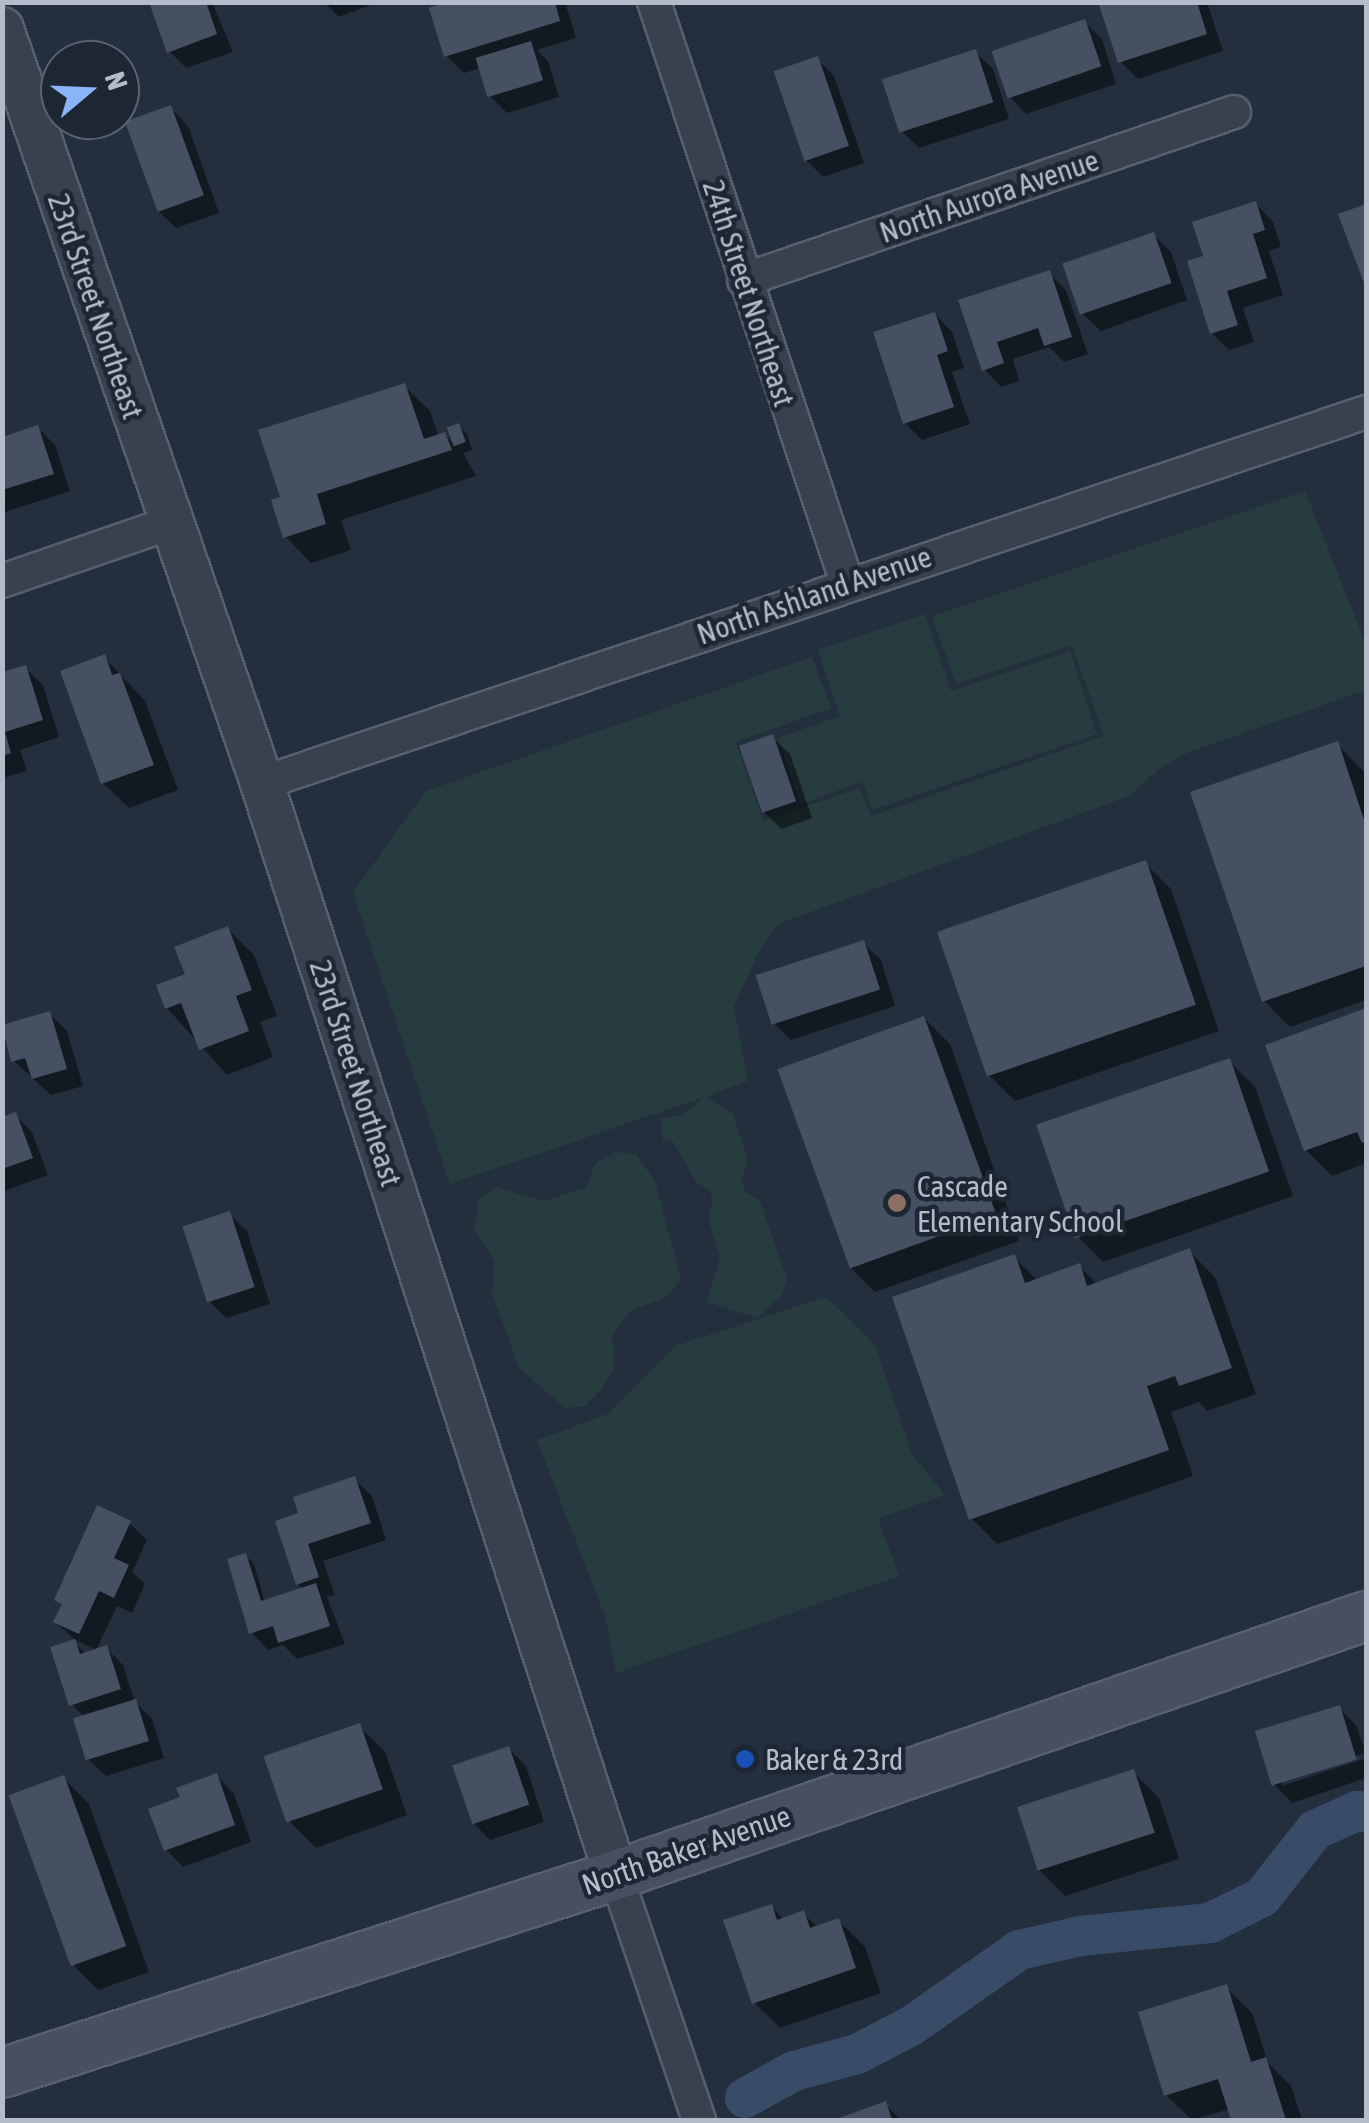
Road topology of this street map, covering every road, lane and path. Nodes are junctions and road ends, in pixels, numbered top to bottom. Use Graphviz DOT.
graph roads {
  1 [pos="654,2"];
  2 [pos="3,32"];
  3 [pos="1234,112"];
  4 [pos="744,280"];
  5 [pos="1366,412"];
  6 [pos="170,524"];
  7 [pos="2,580"];
  8 [pos="847,583"];
  9 [pos="262,782"];
  10 [pos="1366,1616"];
  11 [pos="616,1875"];
  12 [pos="2,2073"];
  13 [pos="699,2120"];
  1 -- 4 [label="street, 24th Street Northeast"];
  2 -- 6 [label="street, 23rd Street Northeast"];
  3 -- 4 [label="street, North Aurora Avenue"];
  4 -- 8 [label="street, 24th Street Northeast"];
  5 -- 8 [label="street, North Ashland Avenue"];
  6 -- 7 [label="street"];
  6 -- 9 [label="street, 23rd Street Northeast"];
  8 -- 9 [label="street, North Ashland Avenue"];
  9 -- 11 [label="street, 23rd Street Northeast"];
  10 -- 11 [label="main road, North Baker Avenue"];
  11 -- 12 [label="main road, North Baker Avenue"];
  11 -- 13 [label="street, 23rd Street Northeast"];
}
